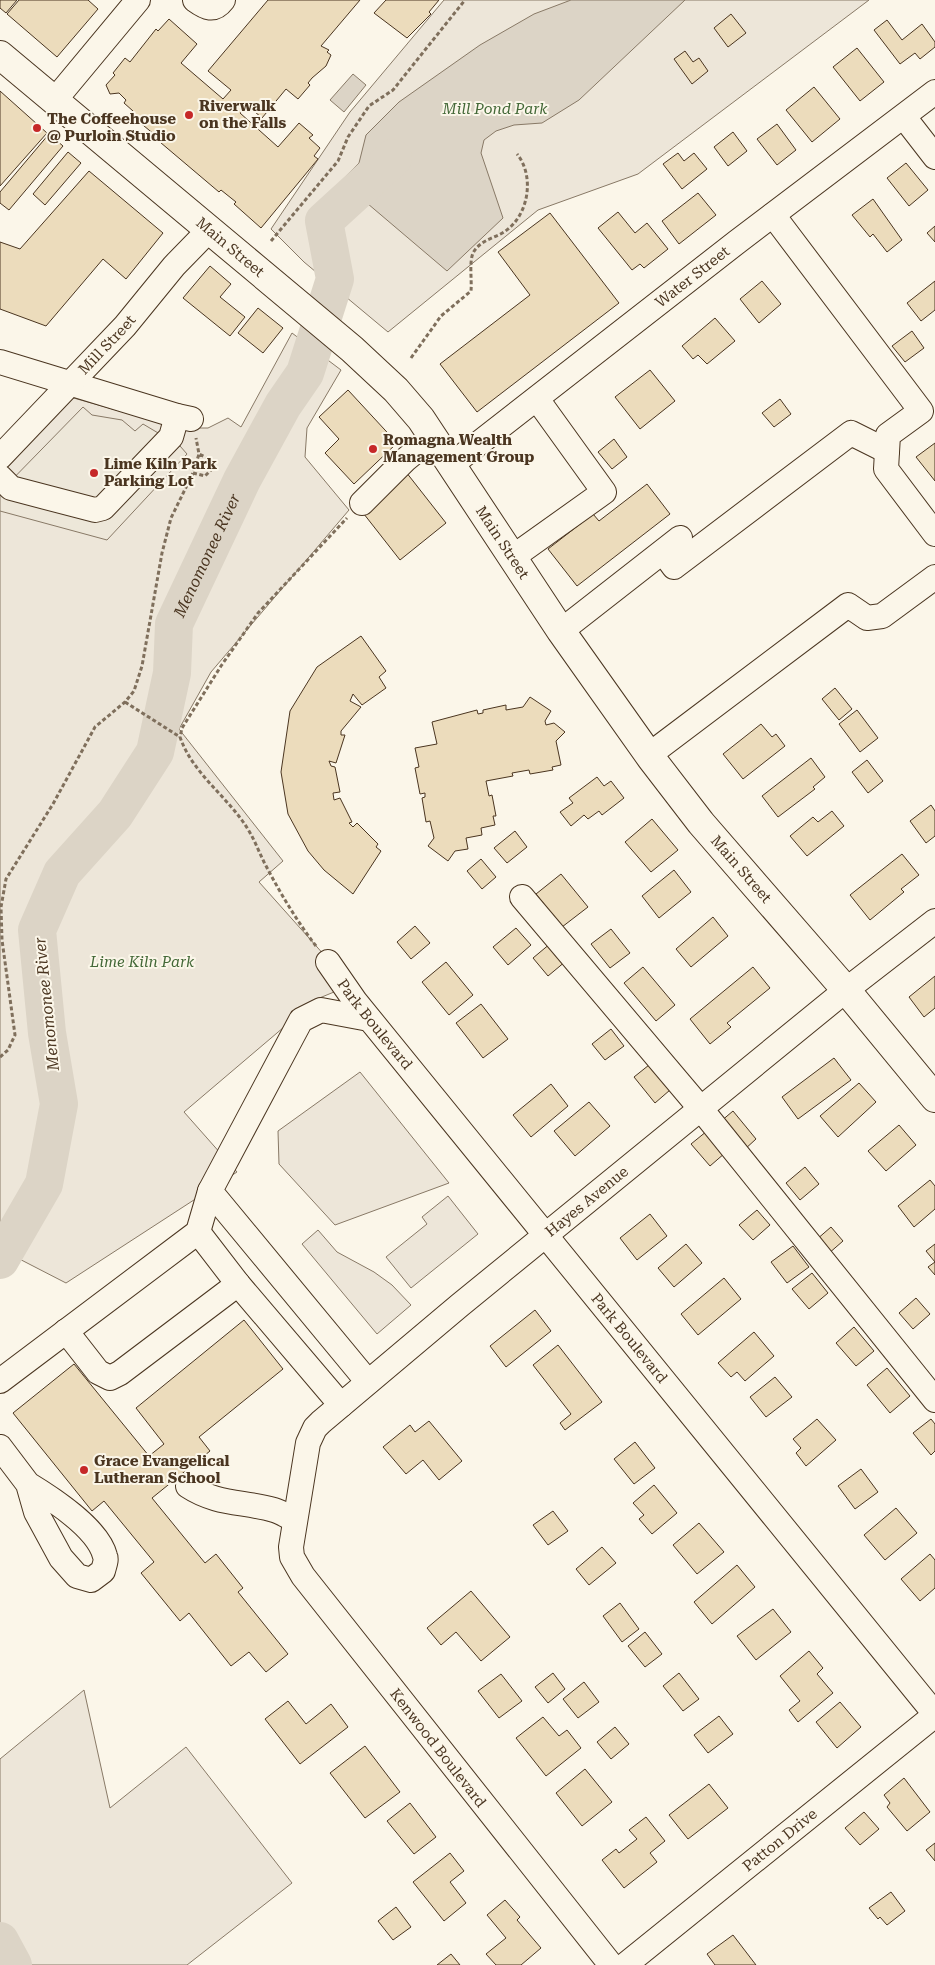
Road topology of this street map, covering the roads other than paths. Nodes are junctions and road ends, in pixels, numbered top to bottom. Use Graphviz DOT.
graph roads {
  1 [pos="138,0"];
  2 [pos="195,0"];
  3 [pos="223,0"];
  4 [pos="0,55"];
  5 [pos="935,92"];
  6 [pos="54,101"];
  7 [pos="904,117"];
  8 [pos="935,157"];
  9 [pos="773,215"];
  10 [pos="209,230"];
  11 [pos="0,362"];
  12 [pos="71,382"];
  13 [pos="537,398"];
  14 [pos="433,438"];
  15 [pos="887,451"];
  16 [pos="0,457"];
  17 [pos="451,465"];
  18 [pos="0,477"];
  19 [pos="362,503"];
  20 [pos="935,534"];
  21 [pos="513,557"];
  22 [pos="935,577"];
  23 [pos="561,631"];
  24 [pos="649,755"];
  25 [pos="522,897"];
  26 [pos="935,921"];
  27 [pos="328,962"];
  28 [pos="846,990"];
  29 [pos="369,1019"];
  30 [pos="935,1098"];
  31 [pos="701,1109"];
  32 [pos="210,1191"];
  33 [pos="198,1232"];
  34 [pos="545,1235"];
  35 [pos="238,1284"];
  36 [pos="66,1331"];
  37 [pos="0,1381"];
  38 [pos="368,1382"];
  39 [pos="935,1400"];
  40 [pos="341,1405"];
  41 [pos="0,1447"];
  42 [pos="28,1484"];
  43 [pos="188,1486"];
  44 [pos="295,1520"];
  45 [pos="935,1714"];
  46 [pos="611,1965"];
  47 [pos="625,1965"];
  1 -- 6 [label="street"];
  2 -- 3 [label="street"];
  4 -- 6 [label="main road, Main Street"];
  5 -- 7 [label="street, Water Street"];
  6 -- 10 [label="main road, Main Street"];
  7 -- 8 [label="street"];
  7 -- 9 [label="street, Water Street"];
  9 -- 13 [label="street, Water Street"];
  9 -- 15 [label="street"];
  10 -- 12 [label="street, Mill Street"];
  10 -- 14 [label="main road, Main Street"];
  11 -- 12 [label="street"];
  12 -- 16 [label="street, Mill Street"];
  12 -- 18 [label="street"];
  13 -- 17 [label="street, Water Street"];
  13 -- 21 [label="street"];
  14 -- 17 [label="main road, Main Street"];
  14 -- 19 [label="street"];
  15 -- 20 [label="street"];
  15 -- 23 [label="street"];
  17 -- 21 [label="main road, Main Street"];
  21 -- 23 [label="main road, Main Street"];
  22 -- 24 [label="street"];
  23 -- 24 [label="main road, Main Street"];
  24 -- 28 [label="main road, Main Street"];
  25 -- 31 [label="street"];
  26 -- 28 [label="street, Hayes Avenue"];
  27 -- 29 [label="street, Park Boulevard"];
  28 -- 30 [label="main road, Main Street"];
  28 -- 31 [label="street, Hayes Avenue"];
  29 -- 32 [label="street"];
  29 -- 34 [label="street, Park Boulevard"];
  31 -- 34 [label="street, Hayes Avenue"];
  31 -- 39 [label="street"];
  32 -- 33 [label="street"];
  32 -- 38 [label="street"];
  33 -- 35 [label="street"];
  33 -- 36 [label="street"];
  34 -- 38 [label="street, Hayes Avenue"];
  34 -- 45 [label="street, Park Boulevard"];
  35 -- 36 [label="street"];
  35 -- 40 [label="street"];
  36 -- 37 [label="street"];
  38 -- 40 [label="street, Hayes Avenue"];
  40 -- 44 [label="street, Hayes Avenue"];
  41 -- 42 [label="street"];
  43 -- 44 [label="street"];
  44 -- 46 [label="street, Kenwood Boulevard"];
  45 -- 47 [label="street, Patton Drive"];
}
